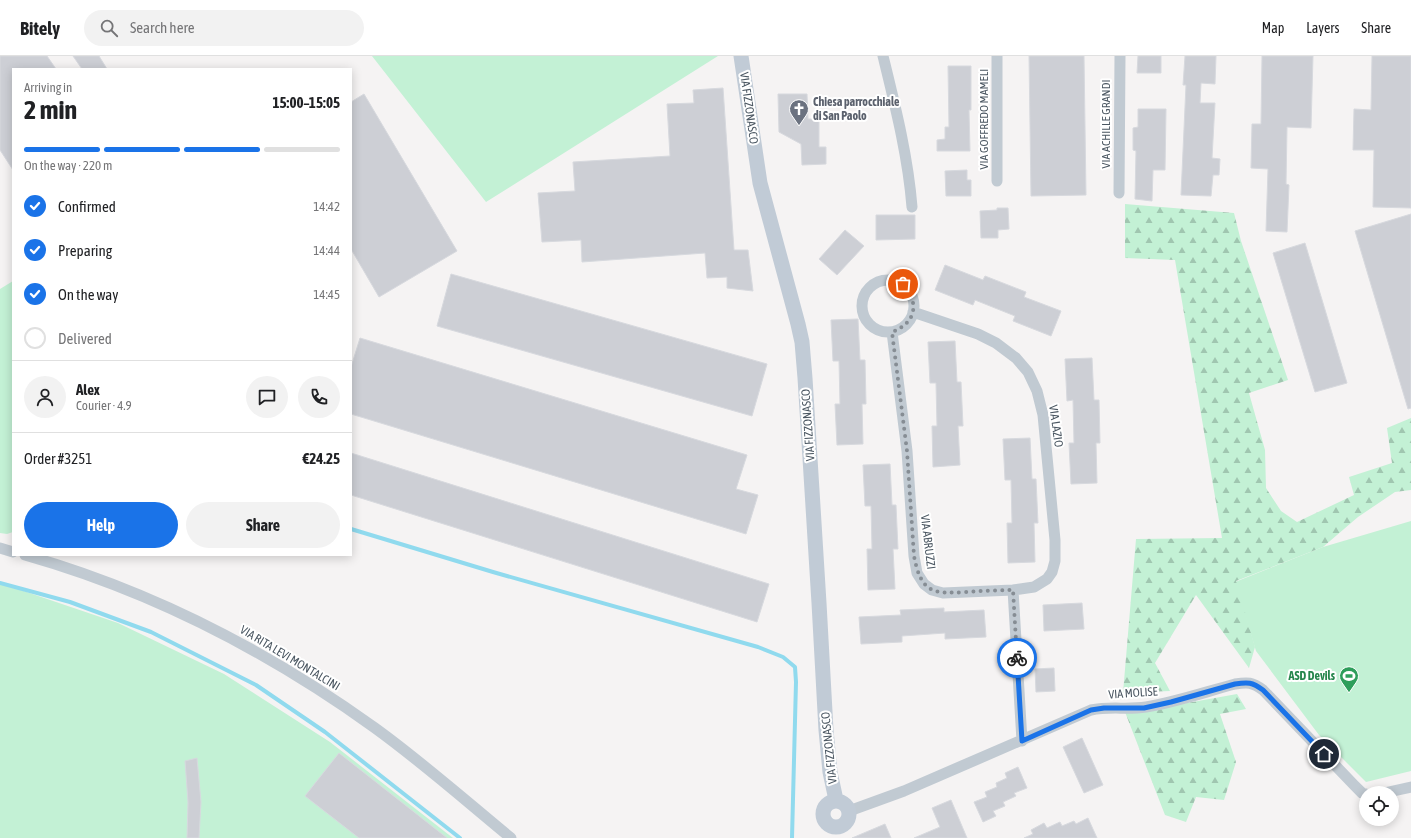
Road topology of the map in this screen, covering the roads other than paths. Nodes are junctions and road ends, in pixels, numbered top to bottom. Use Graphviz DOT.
graph roads {
  1 [pos="741,56"];
  2 [pos="883,56"];
  3 [pos="998,56"];
  4 [pos="1120,56"];
  5 [pos="997,181"];
  6 [pos="1119,193"];
  7 [pos="912,207"];
  8 [pos="913,312"];
  9 [pos="892,332"];
  10 [pos="0,548"];
  11 [pos="12,552"];
  12 [pos="28,556"];
  13 [pos="1013,590"];
  14 [pos="1022,741"];
  15 [pos="1411,787"];
  16 [pos="1359,790"];
  17 [pos="1399,790"];
  18 [pos="836,800"];
  19 [pos="849,811"];
  20 [pos="833,832"];
  21 [pos="510,838"];
  1 -- 18 [label="main road, VIA FIZZONASCO"];
  2 -- 7 [label="street"];
  3 -- 5 [label="street, VIA GOFFREDO MAMELI"];
  4 -- 6 [label="street, VIA ACHILLE GRANDI"];
  8 -- 9 [label="street"];
  8 -- 9 [label="street"];
  8 -- 13 [label="street, VIA LAZIO"];
  9 -- 13 [label="street, VIA ABRUZZI"];
  10 -- 11 [label="street"];
  12 -- 21 [label="street, VIA RITA LEVI MONTALCINI"];
  13 -- 14 [label="street"];
  14 -- 16 [label="street, VIA MOLISE"];
  14 -- 19 [label="street, VIA MOLISE"];
  15 -- 17 [label="street"];
  18 -- 19 [label="main road, VIA FIZZONASCO"];
  18 -- 20 [label="main road, VIA FIZZONASCO"];
  19 -- 20 [label="main road, VIA FIZZONASCO"];
}
